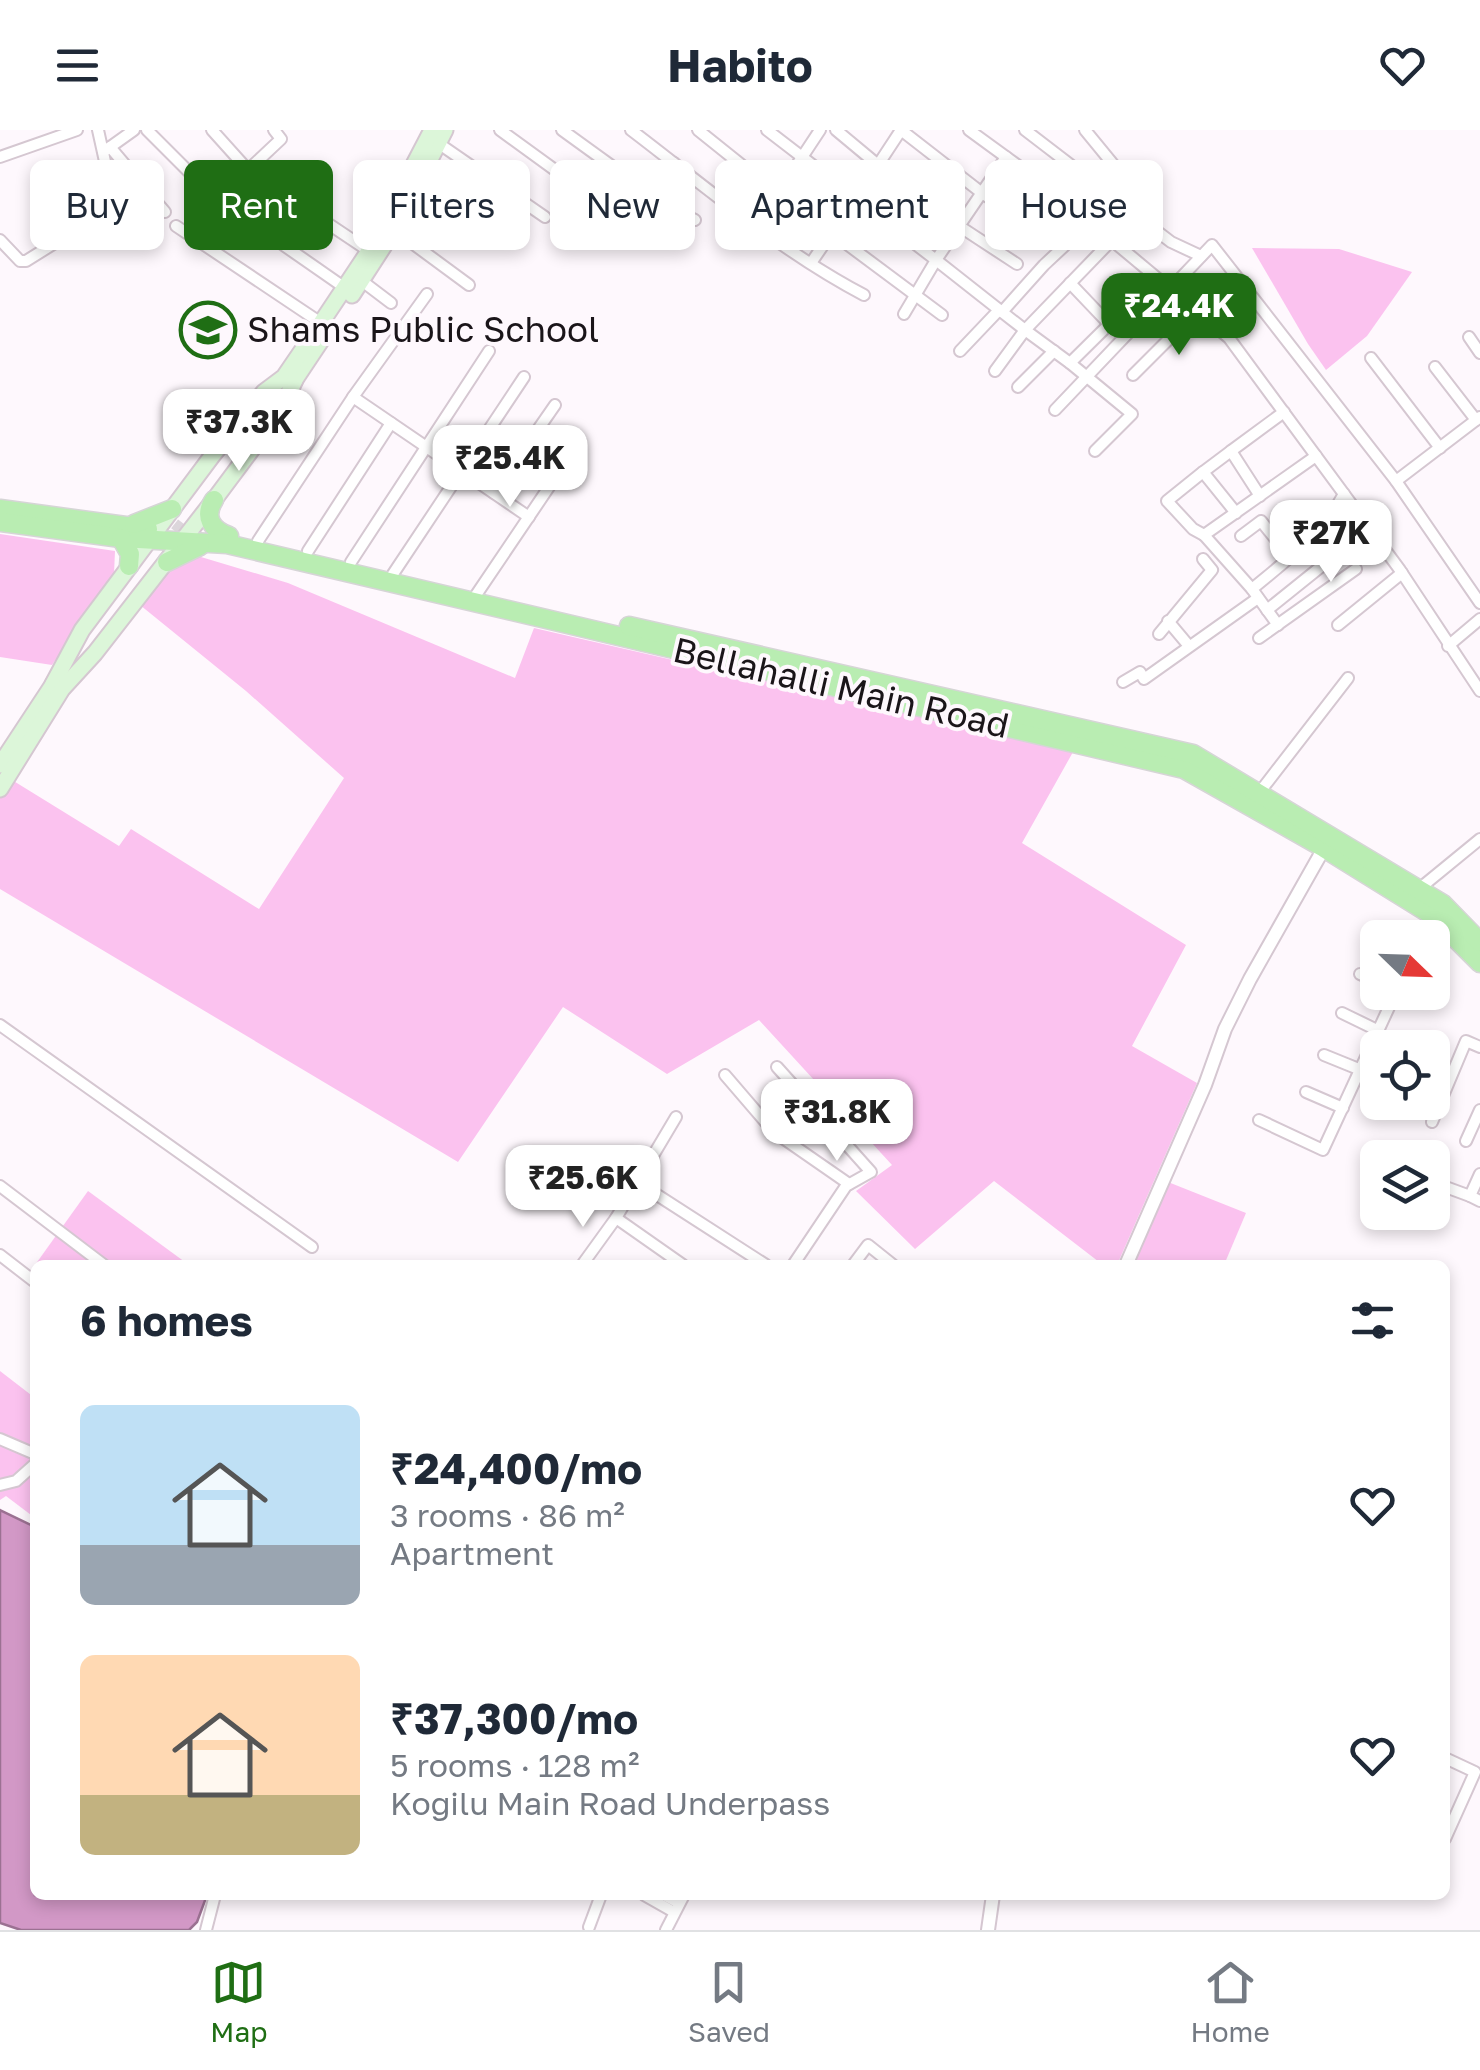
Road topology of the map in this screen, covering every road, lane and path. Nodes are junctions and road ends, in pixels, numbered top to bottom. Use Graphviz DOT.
graph roads {
  1 [pos="76,130"];
  2 [pos="98,130"];
  3 [pos="134,130"];
  4 [pos="148,130"];
  5 [pos="212,130"];
  6 [pos="274,130"];
  7 [pos="500,130"];
  8 [pos="562,130"];
  9 [pos="631,130"];
  10 [pos="698,130"];
  11 [pos="766,130"];
  12 [pos="820,130"];
  13 [pos="836,130"];
  14 [pos="901,130"];
  15 [pos="969,130"];
  16 [pos="1025,130"];
  17 [pos="1085,130"];
  18 [pos="439,134"];
  19 [pos="106,150"];
  20 [pos="0,156"];
  21 [pos="803,156"];
  22 [pos="1006,157"];
  23 [pos="106,160"];
  24 [pos="239,160"];
  25 [pos="259,160"];
  26 [pos="425,160"];
  27 [pos="427,160"];
  28 [pos="603,160"];
  29 [pos="671,160"];
  30 [pos="737,160"];
  31 [pos="800,160"];
  32 [pos="808,160"];
  33 [pos="873,160"];
  34 [pos="881,160"];
  35 [pos="1010,160"];
  36 [pos="1064,160"];
  37 [pos="1110,160"];
  38 [pos="550,166"];
  39 [pos="695,179"];
  40 [pos="982,193"];
  41 [pos="715,194"];
  42 [pos="985,195"];
  43 [pos="165,212"];
  44 [pos="965,217"];
  45 [pos="545,218"];
  46 [pos="176,226"];
  47 [pos="333,227"];
  48 [pos="965,230"];
  49 [pos="1163,235"];
  50 [pos="0,240"];
  51 [pos="43,250"];
  52 [pos="375,250"];
  53 [pos="420,250"];
  54 [pos="791,250"];
  55 [pos="820,250"];
  56 [pos="852,250"];
  57 [pos="923,250"];
  58 [pos="943,250"];
  59 [pos="1060,250"];
  60 [pos="1103,250"];
  61 [pos="1122,250"];
  62 [pos="369,251"];
  63 [pos="1201,256"];
  64 [pos="936,260"];
  65 [pos="811,263"];
  66 [pos="1017,264"];
  67 [pos="1155,278"];
  68 [pos="1070,283"];
  69 [pos="468,285"];
  70 [pos="353,287"];
  71 [pos="1168,290"];
  72 [pos="426,294"];
  73 [pos="864,295"];
  74 [pos="913,296"];
  75 [pos="392,303"];
  76 [pos="1000,311"];
  77 [pos="1196,312"];
  78 [pos="904,314"];
  79 [pos="942,315"];
  80 [pos="321,323"];
  81 [pos="1110,325"];
  82 [pos="1026,330"];
  83 [pos="1468,337"];
  84 [pos="489,350"];
  85 [pos="960,351"];
  86 [pos="1054,351"];
  87 [pos="1480,353"];
  88 [pos="1371,358"];
  89 [pos="1070,364"];
  90 [pos="1435,367"];
  91 [pos="995,370"];
  92 [pos="1133,375"];
  93 [pos="1088,376"];
  94 [pos="524,377"];
  95 [pos="290,378"];
  96 [pos="1018,388"];
  97 [pos="353,397"];
  98 [pos="555,405"];
  99 [pos="1055,410"];
  100 [pos="1284,412"];
  101 [pos="1478,419"];
  102 [pos="391,423"];
  103 [pos="580,440"];
  104 [pos="426,446"];
  105 [pos="1440,448"];
  106 [pos="1095,450"];
  107 [pos="1231,451"];
  108 [pos="1316,456"];
  109 [pos="460,470"];
  110 [pos="1203,472"];
  111 [pos="1396,481"];
  112 [pos="494,493"];
  113 [pos="1344,494"];
  114 [pos="1260,496"];
  115 [pos="214,500"];
  116 [pos="0,509"];
  117 [pos="1236,513"];
  118 [pos="529,517"];
  119 [pos="0,522"];
  120 [pos="1369,528"];
  121 [pos="123,532"];
  122 [pos="170,535"];
  123 [pos="1204,536"];
  124 [pos="1241,536"];
  125 [pos="222,540"];
  126 [pos="258,541"];
  127 [pos="308,552"];
  128 [pos="1290,557"];
  129 [pos="1204,560"];
  130 [pos="351,562"];
  131 [pos="129,566"];
  132 [pos="1356,569"];
  133 [pos="393,574"];
  134 [pos="1402,574"];
  135 [pos="1255,593"];
  136 [pos="474,597"];
  137 [pos="1480,604"];
  138 [pos="1267,610"];
  139 [pos="1480,620"];
  140 [pos="1168,622"];
  141 [pos="1278,625"];
  142 [pos="1338,625"];
  143 [pos="1159,634"];
  144 [pos="1260,638"];
  145 [pos="1189,646"];
  146 [pos="1448,646"];
  147 [pos="1348,678"];
  148 [pos="1124,682"];
  149 [pos="57,687"];
  150 [pos="1480,690"];
  151 [pos="0,764"];
  152 [pos="0,789"];
  153 [pos="1259,793"];
  154 [pos="1480,838"];
  155 [pos="1328,841"];
  156 [pos="1419,889"];
  157 [pos="1432,915"];
  158 [pos="1430,920"];
  159 [pos="1479,938"];
  160 [pos="1480,963"];
  161 [pos="1342,1013"];
  162 [pos="0,1025"];
  163 [pos="1376,1030"];
  164 [pos="1480,1047"];
  165 [pos="1324,1055"];
  166 [pos="777,1068"];
  167 [pos="1360,1070"];
  168 [pos="725,1076"];
  169 [pos="1306,1092"];
  170 [pos="1343,1108"];
  171 [pos="1480,1110"];
  172 [pos="676,1117"];
  173 [pos="1259,1120"];
  174 [pos="1432,1122"];
  175 [pos="1466,1141"];
  176 [pos="1480,1174"];
  177 [pos="638,1182"];
  178 [pos="849,1184"];
  179 [pos="0,1186"];
  180 [pos="1450,1189"];
  181 [pos="1475,1199"];
  182 [pos="616,1218"];
  183 [pos="312,1247"];
  184 [pos="0,1255"];
  185 [pos="97,1260"];
  186 [pos="586,1260"];
  187 [pos="676,1260"];
  188 [pos="758,1260"];
  189 [pos="796,1260"];
  190 [pos="857,1260"];
  191 [pos="887,1260"];
  192 [pos="1128,1260"];
  193 [pos="30,1278"];
  194 [pos="0,1439"];
  195 [pos="30,1452"];
  196 [pos="30,1468"];
  197 [pos="0,1486"];
  198 [pos="1450,1760"];
  199 [pos="1450,1828"];
  200 [pos="214,1900"];
  201 [pos="599,1900"];
  202 [pos="992,1900"];
  203 [pos="679,1903"];
  204 [pos="589,1927"];
  205 [pos="206,1930"];
  206 [pos="666,1930"];
  207 [pos="988,1930"];
  1 -- 20 [label="street"];
  2 -- 19 [label="street"];
  3 -- 19 [label="street"];
  4 -- 70 [label="street"];
  5 -- 24 [label="street"];
  6 -- 25 [label="street"];
  7 -- 38 [label="street"];
  8 -- 28 [label="street"];
  9 -- 29 [label="street"];
  10 -- 30 [label="street"];
  11 -- 21 [label="street"];
  12 -- 21 [label="street"];
  13 -- 33 [label="street"];
  14 -- 34 [label="street"];
  14 -- 40 [label="street"];
  15 -- 22 [label="street"];
  16 -- 36 [label="street"];
  17 -- 37 [label="street"];
  18 -- 26 [label="main road"];
  18 -- 27 [label="main road"];
  18 -- 45 [label="street"];
  19 -- 23 [label="street"];
  19 -- 43 [label="street"];
  21 -- 31 [label="street"];
  21 -- 32 [label="street"];
  22 -- 35 [label="street"];
  22 -- 40 [label="street"];
  39 -- 41 [label="street"];
  40 -- 42 [label="street"];
  40 -- 44 [label="street"];
  46 -- 80 [label="street"];
  47 -- 62 [label="street"];
  48 -- 66 [label="street"];
  49 -- 63 [label="street"];
  50 -- 51 [label="street"];
  52 -- 70 [label="main road"];
  53 -- 69 [label="street"];
  54 -- 65 [label="street"];
  55 -- 65 [label="street"];
  56 -- 74 [label="street"];
  57 -- 64 [label="street"];
  58 -- 64 [label="street"];
  59 -- 76 [label="street"];
  60 -- 68 [label="street"];
  61 -- 67 [label="street"];
  62 -- 70 [label="main road"];
  63 -- 71 [label="street"];
  63 -- 111 [label="street"];
  64 -- 74 [label="street"];
  64 -- 76 [label="street"];
  65 -- 73 [label="street"];
  67 -- 71 [label="street"];
  67 -- 81 [label="street"];
  68 -- 81 [label="street"];
  68 -- 82 [label="street"];
  70 -- 75 [label="street"];
  70 -- 80 [label="main road"];
  70 -- 95 [label="main road"];
  71 -- 77 [label="street"];
  71 -- 93 [label="street"];
  72 -- 97 [label="street"];
  74 -- 78 [label="street"];
  74 -- 79 [label="street"];
  76 -- 82 [label="street"];
  76 -- 85 [label="street"];
  77 -- 92 [label="street"];
  77 -- 100 [label="street"];
  80 -- 95 [label="main road"];
  81 -- 89 [label="street"];
  82 -- 86 [label="street"];
  82 -- 91 [label="street"];
  83 -- 87 [label="street"];
  84 -- 104 [label="street"];
  86 -- 89 [label="street"];
  86 -- 96 [label="street"];
  88 -- 105 [label="street"];
  89 -- 93 [label="street"];
  90 -- 101 [label="street"];
  93 -- 99 [label="street"];
  93 -- 106 [label="street"];
  94 -- 109 [label="street"];
  95 -- 115 [label="main road"];
  95 -- 122 [label="main road"];
  95 -- 122 [label="main road"];
  97 -- 102 [label="street"];
  97 -- 126 [label="street"];
  98 -- 112 [label="street"];
  100 -- 107 [label="street"];
  100 -- 108 [label="street"];
  101 -- 105 [label="street"];
  102 -- 104 [label="street"];
  102 -- 127 [label="street"];
  103 -- 118 [label="street"];
  104 -- 109 [label="street"];
  104 -- 130 [label="street"];
  105 -- 111 [label="street"];
  107 -- 110 [label="street"];
  107 -- 114 [label="street"];
  108 -- 113 [label="street"];
  108 -- 114 [label="street"];
  109 -- 112 [label="street"];
  109 -- 133 [label="street"];
  110 -- 117 [label="street"];
  110 -- 123 [label="street"];
  111 -- 137 [label="street"];
  112 -- 118 [label="street"];
  113 -- 120 [label="street"];
  113 -- 128 [label="street"];
  114 -- 117 [label="street"];
  115 -- 122 [label="main road"];
  115 -- 125 [label="main road"];
  116 -- 121 [label="main road"];
  117 -- 123 [label="street"];
  118 -- 136 [label="street"];
  119 -- 121 [label="main road"];
  120 -- 134 [label="street"];
  120 -- 138 [label="street"];
  121 -- 122 [label="main road, Bellahalli Main Road"];
  121 -- 122 [label="main road"];
  121 -- 131 [label="main road"];
  122 -- 125 [label="main road, Bellahalli Main Road"];
  122 -- 125 [label="main road"];
  122 -- 131 [label="main road"];
  122 -- 149 [label="main road"];
  122 -- 149 [label="main road"];
  123 -- 135 [label="street"];
  124 -- 128 [label="street"];
  125 -- 126 [label="main road, Bellahalli Main Road"];
  125 -- 136 [label="main road, Bellahalli Main Road"];
  126 -- 127 [label="main road, Bellahalli Main Road"];
  127 -- 130 [label="main road, Bellahalli Main Road"];
  128 -- 135 [label="street"];
  129 -- 140 [label="street"];
  130 -- 133 [label="main road, Bellahalli Main Road"];
  131 -- 149 [label="main road"];
  132 -- 141 [label="street"];
  133 -- 136 [label="main road, Bellahalli Main Road"];
  134 -- 142 [label="street"];
  134 -- 146 [label="street"];
  135 -- 138 [label="street"];
  135 -- 145 [label="street"];
  136 -- 153 [label="main road, Bellahalli Main Road"];
  136 -- 155 [label="main road, Bellahalli Main Road"];
  138 -- 141 [label="street"];
  139 -- 146 [label="street"];
  140 -- 143 [label="street"];
  140 -- 145 [label="street"];
  141 -- 144 [label="street"];
  145 -- 148 [label="street"];
  146 -- 150 [label="street"];
  147 -- 153 [label="street"];
  149 -- 151 [label="main road"];
  149 -- 152 [label="main road"];
  153 -- 155 [label="main road, Bellahalli Main Road"];
  154 -- 156 [label="street"];
  155 -- 156 [label="main road, Bellahalli Main Road"];
  155 -- 157 [label="main road, Bellahalli Main Road"];
  155 -- 192 [label="street"];
  156 -- 159 [label="main road, Bellahalli Main Road"];
  157 -- 158 [label="street"];
  157 -- 160 [label="main road, Bellahalli Main Road"];
  161 -- 163 [label="street"];
  162 -- 183 [label="street"];
  164 -- 174 [label="street"];
  165 -- 167 [label="street"];
  166 -- 178 [label="street"];
  167 -- 170 [label="street"];
  168 -- 178 [label="street"];
  169 -- 170 [label="street"];
  170 -- 173 [label="street"];
  171 -- 175 [label="street"];
  172 -- 177 [label="street"];
  176 -- 181 [label="street"];
  177 -- 182 [label="street"];
  177 -- 188 [label="street"];
  178 -- 189 [label="street"];
  179 -- 185 [label="street"];
  180 -- 181 [label="street"];
  182 -- 186 [label="street"];
  182 -- 187 [label="street"];
  184 -- 193 [label="street"];
  190 -- 191 [label="street"];
  194 -- 195 [label="street"];
  196 -- 197 [label="street"];
  198 -- 199 [label="street"];
  200 -- 205 [label="street"];
  201 -- 204 [label="street"];
  202 -- 207 [label="street"];
  203 -- 206 [label="street"];
}
